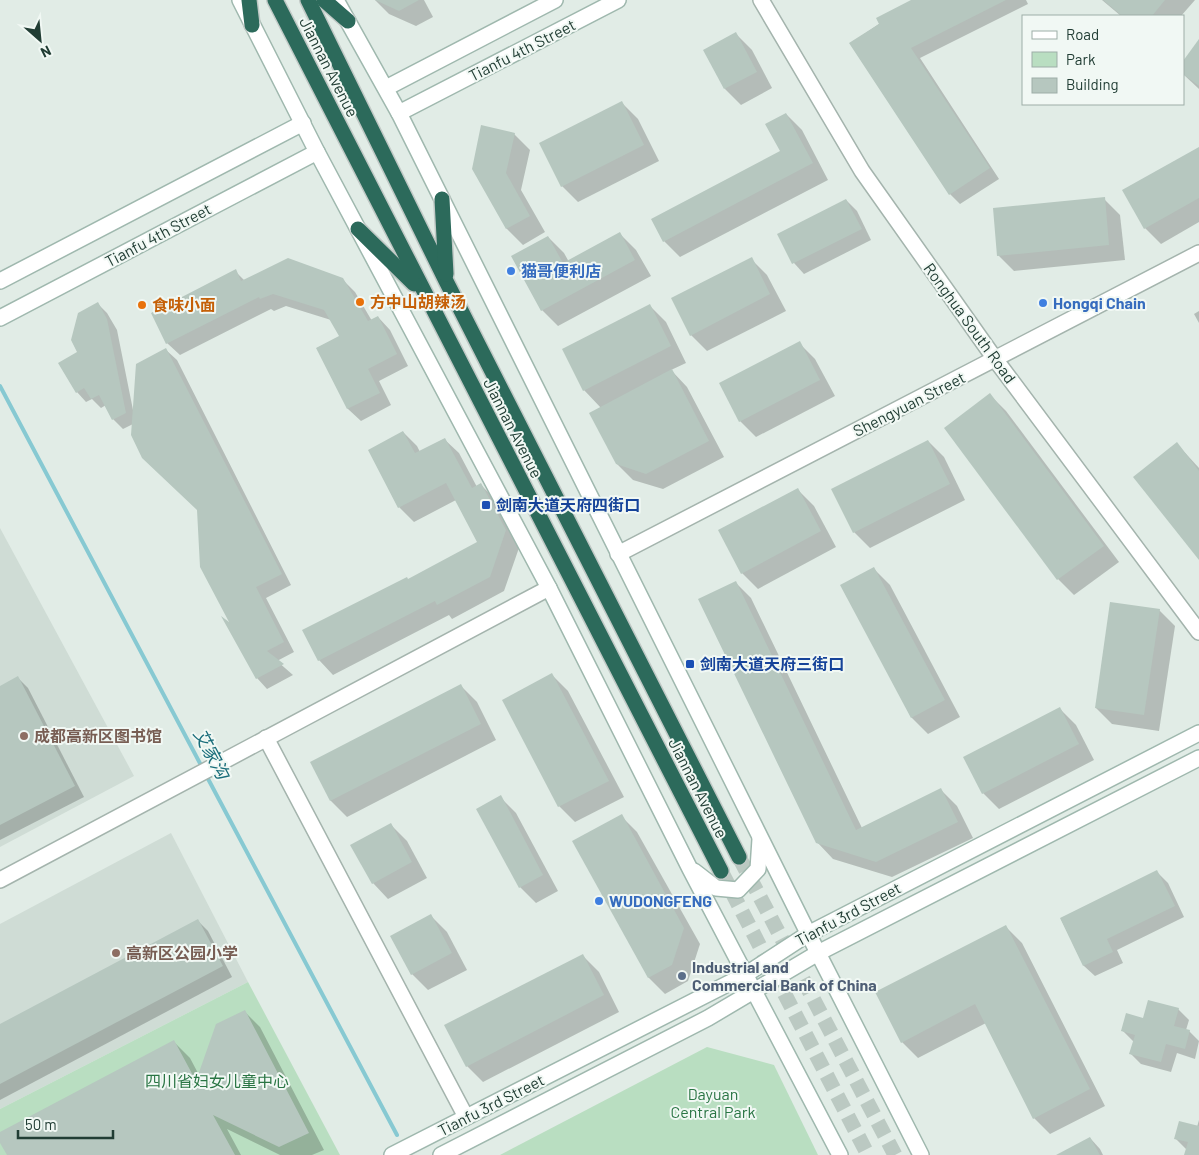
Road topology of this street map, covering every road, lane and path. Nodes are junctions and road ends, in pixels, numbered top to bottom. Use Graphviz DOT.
graph roads {
  1 [pos="240,0"];
  2 [pos="249,0"];
  3 [pos="275,0"];
  4 [pos="308,0"];
  5 [pos="324,0"];
  6 [pos="336,0"];
  7 [pos="555,0"];
  8 [pos="618,0"];
  9 [pos="762,0"];
  10 [pos="348,20"];
  11 [pos="252,25"];
  12 [pos="386,88"];
  13 [pos="399,113"];
  14 [pos="303,123"];
  15 [pos="317,152"];
  16 [pos="442,199"];
  17 [pos="358,229"];
  18 [pos="1199,253"];
  19 [pos="0,281"];
  20 [pos="446,281"];
  21 [pos="424,294"];
  22 [pos="0,318"];
  23 [pos="995,359"];
  24 [pos="618,554"];
  25 [pos="549,588"];
  26 [pos="1199,632"];
  27 [pos="1199,733"];
  28 [pos="266,738"];
  29 [pos="1199,758"];
  30 [pos="760,837"];
  31 [pos="739,857"];
  32 [pos="690,869"];
  33 [pos="721,871"];
  34 [pos="0,880"];
  35 [pos="808,934"];
  36 [pos="818,953"];
  37 [pos="745,974"];
  38 [pos="755,991"];
  39 [pos="466,1117"];
  40 [pos="392,1155"];
  41 [pos="441,1155"];
  42 [pos="840,1155"];
  43 [pos="921,1155"];
  1 -- 11 [label="street"];
  2 -- 11 [label="highway"];
  3 -- 21 [label="highway, Jiannan Avenue"];
  4 -- 20 [label="highway, Jiannan Avenue"];
  5 -- 10 [label="highway"];
  6 -- 10 [label="street"];
  7 -- 12 [label="street, Tianfu 4th Street"];
  8 -- 13 [label="street, Tianfu 4th Street"];
  9 -- 23 [label="street, Ronghua South Road"];
  10 -- 12 [label="street"];
  11 -- 14 [label="street"];
  12 -- 13 [label="street"];
  13 -- 16 [label="street"];
  14 -- 15 [label="street"];
  14 -- 19 [label="street, Tianfu 4th Street"];
  15 -- 17 [label="street"];
  15 -- 22 [label="street, Tianfu 4th Street"];
  16 -- 20 [label="highway"];
  16 -- 24 [label="street"];
  17 -- 21 [label="highway"];
  17 -- 25 [label="street"];
  18 -- 23 [label="street, Shengyuan Street"];
  20 -- 31 [label="highway, Jiannan Avenue"];
  21 -- 33 [label="highway, Jiannan Avenue"];
  23 -- 24 [label="street, Shengyuan Street"];
  23 -- 26 [label="street, Ronghua South Road"];
  24 -- 30 [label="street"];
  25 -- 28 [label="street"];
  25 -- 32 [label="street"];
  27 -- 35 [label="street, Tianfu 3rd Street"];
  28 -- 34 [label="street"];
  28 -- 39 [label="street"];
  29 -- 36 [label="street, Tianfu 3rd Street"];
  30 -- 32 [label="street"];
  30 -- 35 [label="street"];
  32 -- 37 [label="street"];
  35 -- 36 [label="street"];
  35 -- 37 [label="street, Tianfu 3rd Street"];
  36 -- 38 [label="street, Tianfu 3rd Street"];
  36 -- 43 [label="street"];
  37 -- 38 [label="street"];
  37 -- 39 [label="street, Tianfu 3rd Street"];
  38 -- 41 [label="street, Tianfu 3rd Street"];
  38 -- 42 [label="street"];
  39 -- 40 [label="street, Tianfu 3rd Street"];
}
